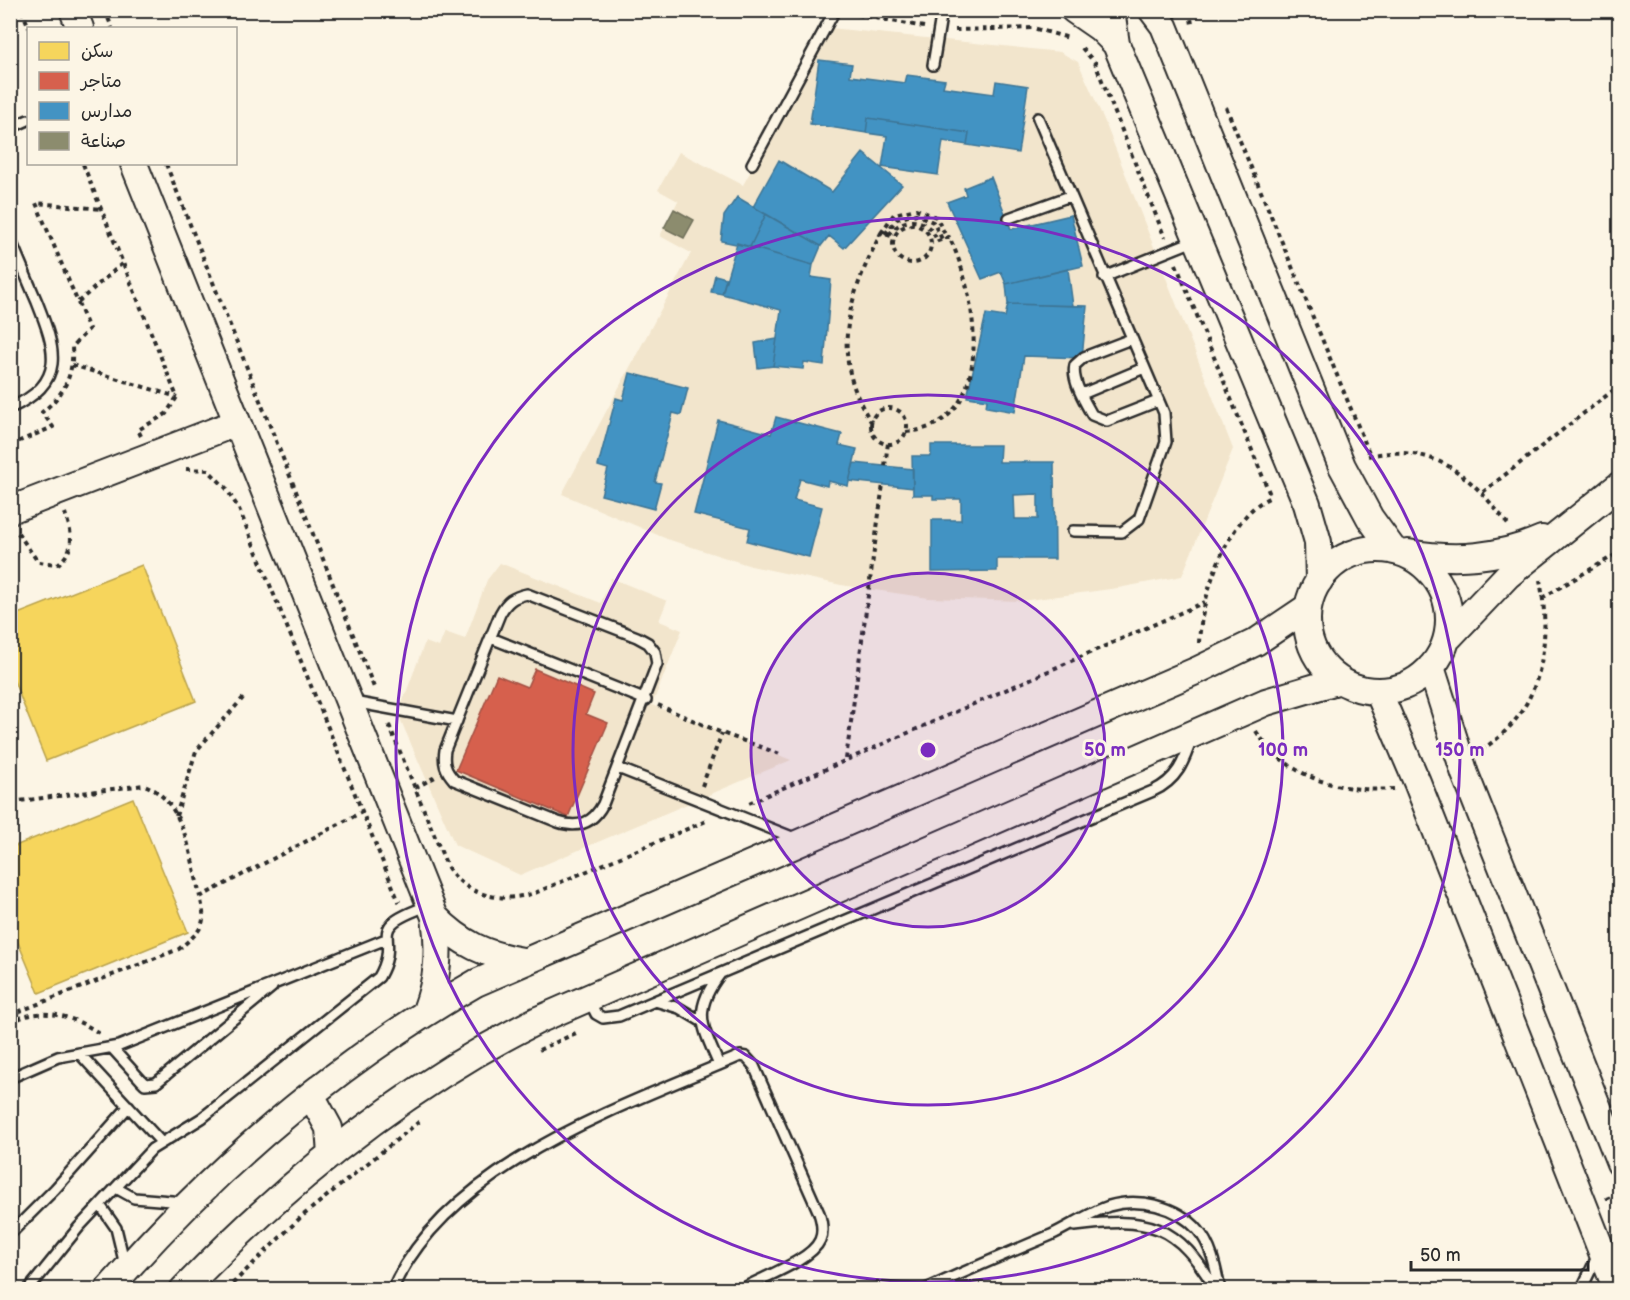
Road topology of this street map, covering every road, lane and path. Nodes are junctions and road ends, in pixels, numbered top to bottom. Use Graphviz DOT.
graph roads {
  1 [pos="17,10"];
  2 [pos="22,10"];
  3 [pos="73,10"];
  4 [pos="105,10"];
  5 [pos="835,10"];
  6 [pos="942,10"];
  7 [pos="1074,10"];
  8 [pos="1111,10"];
  9 [pos="1190,10"];
  10 [pos="1160,16"];
  11 [pos="10,19"];
  12 [pos="1192,25"];
  13 [pos="29,27"];
  14 [pos="80,27"];
  15 [pos="112,27"];
  16 [pos="939,30"];
  17 [pos="1116,44"];
  18 [pos="1095,63"];
  19 [pos="933,65"];
  20 [pos="1038,118"];
  21 [pos="27,120"];
  22 [pos="10,128"];
  23 [pos="752,164"];
  24 [pos="83,165"];
  25 [pos="134,165"];
  26 [pos="166,165"];
  27 [pos="1070,196"];
  28 [pos="1009,218"];
  29 [pos="885,234"];
  30 [pos="895,237"];
  31 [pos="10,238"];
  32 [pos="944,238"];
  33 [pos="1199,239"];
  34 [pos="934,242"];
  35 [pos="124,262"];
  36 [pos="1104,276"];
  37 [pos="78,302"];
  38 [pos="1131,339"];
  39 [pos="72,365"];
  40 [pos="1144,368"];
  41 [pos="1620,385"];
  42 [pos="1082,394"];
  43 [pos="1158,400"];
  44 [pos="10,408"];
  45 [pos="236,423"];
  46 [pos="872,423"];
  47 [pos="906,432"];
  48 [pos="888,444"];
  49 [pos="885,466"];
  50 [pos="1342,466"];
  51 [pos="176,472"];
  52 [pos="883,484"];
  53 [pos="1300,486"];
  54 [pos="1483,492"];
  55 [pos="1615,493"];
  56 [pos="75,509"];
  57 [pos="65,513"];
  58 [pos="56,517"];
  59 [pos="18,524"];
  60 [pos="1073,531"];
  61 [pos="10,535"];
  62 [pos="1400,552"];
  63 [pos="1528,552"];
  64 [pos="1620,552"];
  65 [pos="1319,581"];
  66 [pos="1542,598"];
  67 [pos="1205,602"];
  68 [pos="1308,607"];
  69 [pos="1449,636"];
  70 [pos="491,638"];
  71 [pos="1431,667"];
  72 [pos="1198,670"];
  73 [pos="1340,680"];
  74 [pos="1378,691"];
  75 [pos="243,698"];
  76 [pos="646,700"];
  77 [pos="349,701"];
  78 [pos="381,707"];
  79 [pos="1234,716"];
  80 [pos="457,721"];
  81 [pos="722,733"];
  82 [pos="1193,734"];
  83 [pos="780,754"];
  84 [pos="846,759"];
  85 [pos="618,768"];
  86 [pos="446,772"];
  87 [pos="1465,774"];
  88 [pos="1417,782"];
  89 [pos="415,788"];
  90 [pos="10,794"];
  91 [pos="388,800"];
  92 [pos="697,800"];
  93 [pos="11,802"];
  94 [pos="728,812"];
  95 [pos="361,813"];
  96 [pos="176,817"];
  97 [pos="802,841"];
  98 [pos="200,897"];
  99 [pos="432,911"];
  100 [pos="404,914"];
  101 [pos="386,939"];
  102 [pos="522,961"];
  103 [pos="720,974"];
  104 [pos="279,982"];
  105 [pos="587,998"];
  106 [pos="655,1001"];
  107 [pos="10,1007"];
  108 [pos="426,1011"];
  109 [pos="12,1015"];
  110 [pos="603,1018"];
  111 [pos="16,1020"];
  112 [pos="701,1021"];
  113 [pos="10,1023"];
  114 [pos="115,1047"];
  115 [pos="78,1053"];
  116 [pos="528,1055"];
  117 [pos="719,1065"];
  118 [pos="10,1078"];
  119 [pos="311,1095"];
  120 [pos="129,1106"];
  121 [pos="421,1120"];
  122 [pos="161,1142"];
  123 [pos="331,1154"];
  124 [pos="1620,1163"];
  125 [pos="116,1188"];
  126 [pos="190,1203"];
  127 [pos="100,1205"];
  128 [pos="1069,1227"];
  129 [pos="10,1234"];
  130 [pos="1601,1246"];
  131 [pos="126,1269"];
  132 [pos="929,1289"];
  133 [pos="28,1290"];
  134 [pos="108,1290"];
  135 [pos="183,1290"];
  136 [pos="226,1290"];
  137 [pos="392,1290"];
  138 [pos="740,1290"];
  139 [pos="1218,1290"];
  140 [pos="1581,1290"];
  141 [pos="1617,1290"];
  1 -- 11 [label="path"];
  2 -- 13 [label="path"];
  3 -- 14 [label="street"];
  4 -- 15 [label="path"];
  5 -- 16 [label="path"];
  5 -- 23 [label="lane"];
  6 -- 16 [label="lane"];
  7 -- 17 [label="street"];
  8 -- 17 [label="street"];
  9 -- 12 [label="path"];
  10 -- 50 [label="street"];
  16 -- 18 [label="path"];
  16 -- 19 [label="lane"];
  17 -- 33 [label="street"];
  20 -- 27 [label="lane"];
  21 -- 22 [label="lane"];
  24 -- 35 [label="path"];
  25 -- 45 [label="street"];
  26 -- 78 [label="path"];
  27 -- 28 [label="lane"];
  27 -- 36 [label="lane"];
  29 -- 30 [label="path"];
  29 -- 32 [label="path"];
  29 -- 34 [label="path"];
  29 -- 46 [label="path"];
  30 -- 34 [label="path"];
  30 -- 34 [label="path"];
  31 -- 44 [label="lane"];
  32 -- 34 [label="path"];
  32 -- 47 [label="path"];
  33 -- 36 [label="lane"];
  33 -- 53 [label="street"];
  35 -- 37 [label="path"];
  35 -- 39 [label="path"];
  36 -- 38 [label="lane"];
  38 -- 40 [label="lane"];
  38 -- 42 [label="lane"];
  40 -- 42 [label="lane"];
  40 -- 43 [label="lane"];
  41 -- 54 [label="path"];
  42 -- 43 [label="lane"];
  43 -- 60 [label="lane"];
  45 -- 59 [label="street"];
  45 -- 77 [label="street"];
  46 -- 47 [label="path"];
  46 -- 48 [label="path"];
  47 -- 48 [label="path"];
  48 -- 49 [label="path"];
  50 -- 54 [label="path"];
  50 -- 62 [label="street"];
  51 -- 95 [label="path"];
  52 -- 84 [label="path"];
  53 -- 65 [label="street"];
  53 -- 67 [label="path"];
  54 -- 63 [label="path"];
  55 -- 63 [label="street"];
  56 -- 57 [label="path"];
  57 -- 58 [label="path"];
  57 -- 59 [label="path"];
  59 -- 61 [label="path"];
  62 -- 63 [label="street"];
  62 -- 65 [label="street"];
  62 -- 69 [label="street"];
  63 -- 66 [label="path"];
  63 -- 69 [label="street"];
  64 -- 66 [label="path"];
  65 -- 68 [label="street"];
  66 -- 87 [label="path"];
  67 -- 72 [label="path"];
  67 -- 84 [label="path"];
  68 -- 72 [label="street"];
  68 -- 73 [label="street"];
  69 -- 71 [label="street"];
  70 -- 76 [label="lane"];
  70 -- 76 [label="lane"];
  70 -- 80 [label="lane"];
  71 -- 74 [label="street"];
  71 -- 87 [label="street"];
  72 -- 97 [label="street"];
  73 -- 74 [label="street"];
  73 -- 79 [label="street"];
  74 -- 88 [label="street"];
  75 -- 96 [label="path"];
  76 -- 81 [label="path"];
  76 -- 85 [label="lane"];
  77 -- 78 [label="lane"];
  77 -- 91 [label="street"];
  78 -- 80 [label="lane"];
  78 -- 89 [label="path"];
  79 -- 82 [label="street"];
  79 -- 88 [label="path"];
  80 -- 86 [label="lane"];
  81 -- 83 [label="path"];
  81 -- 92 [label="path"];
  82 -- 103 [label="lane"];
  82 -- 105 [label="street"];
  84 -- 94 [label="path"];
  85 -- 86 [label="lane"];
  85 -- 92 [label="lane"];
  86 -- 89 [label="path"];
  87 -- 124 [label="street"];
  88 -- 130 [label="street"];
  89 -- 91 [label="path"];
  89 -- 94 [label="path"];
  90 -- 93 [label="path"];
  91 -- 95 [label="path"];
  91 -- 99 [label="street"];
  92 -- 94 [label="lane"];
  93 -- 96 [label="path"];
  94 -- 97 [label="lane"];
  95 -- 98 [label="path"];
  95 -- 100 [label="path"];
  96 -- 98 [label="path"];
  97 -- 102 [label="street"];
  98 -- 109 [label="path"];
  99 -- 100 [label="lane"];
  99 -- 102 [label="street"];
  99 -- 108 [label="street"];
  100 -- 101 [label="lane"];
  101 -- 104 [label="lane"];
  101 -- 122 [label="lane"];
  102 -- 108 [label="street"];
  103 -- 106 [label="lane"];
  103 -- 112 [label="lane"];
  104 -- 114 [label="lane"];
  104 -- 114 [label="lane"];
  105 -- 110 [label="lane"];
  105 -- 123 [label="street"];
  106 -- 110 [label="lane"];
  106 -- 112 [label="lane"];
  107 -- 109 [label="path"];
  108 -- 119 [label="street"];
  109 -- 111 [label="path"];
  110 -- 116 [label="path"];
  111 -- 113 [label="path"];
  111 -- 114 [label="path"];
  112 -- 117 [label="lane"];
  114 -- 115 [label="lane"];
  115 -- 118 [label="lane"];
  115 -- 120 [label="lane"];
  117 -- 137 [label="lane"];
  117 -- 138 [label="lane"];
  119 -- 123 [label="street"];
  119 -- 126 [label="street"];
  120 -- 122 [label="lane"];
  120 -- 129 [label="lane"];
  121 -- 136 [label="path"];
  122 -- 125 [label="lane"];
  123 -- 135 [label="street"];
  125 -- 126 [label="lane"];
  125 -- 127 [label="lane"];
  126 -- 131 [label="street"];
  127 -- 131 [label="lane"];
  127 -- 133 [label="lane"];
  128 -- 132 [label="lane"];
  128 -- 139 [label="lane"];
  128 -- 139 [label="lane"];
  130 -- 140 [label="lane"];
  130 -- 141 [label="street"];
  131 -- 134 [label="street"];
}
